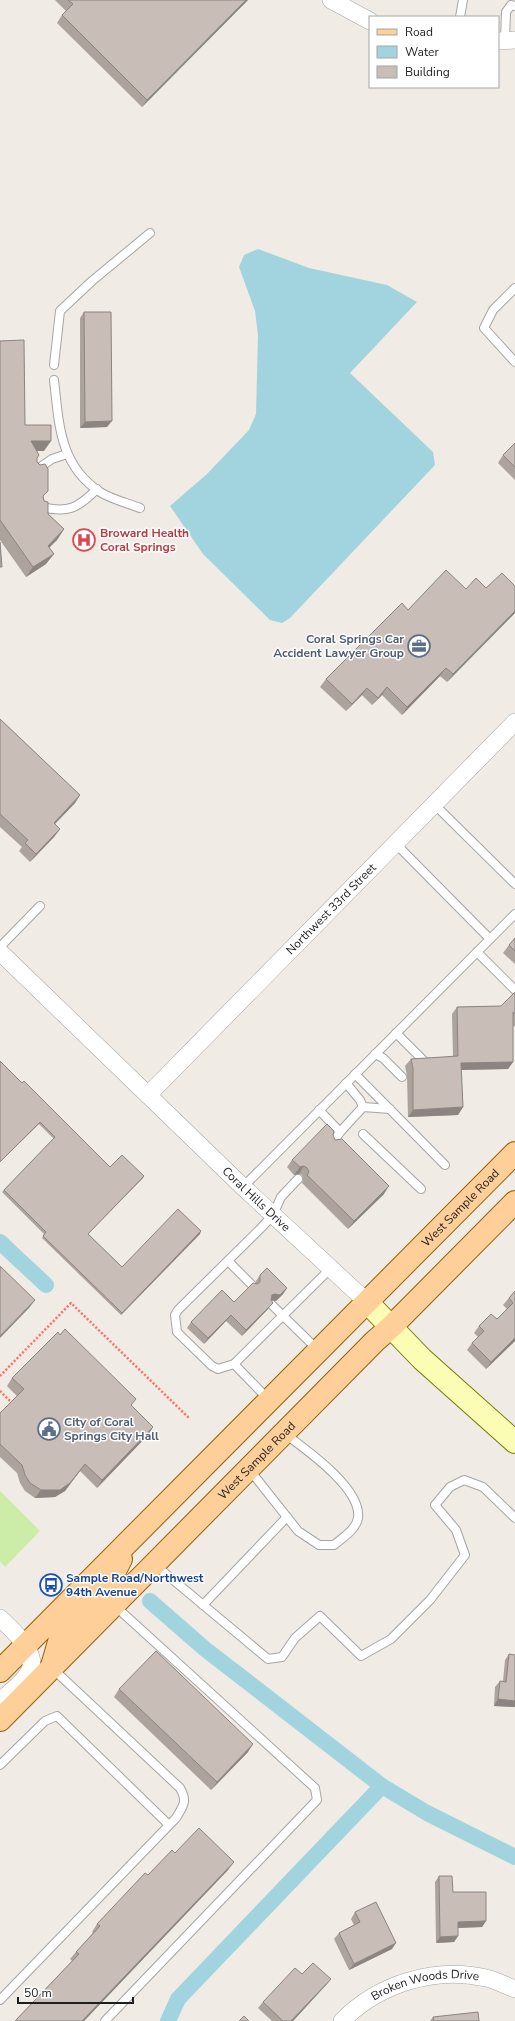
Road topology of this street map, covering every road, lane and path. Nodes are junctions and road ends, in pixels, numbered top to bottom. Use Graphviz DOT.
graph roads {
  1 [pos="331,0"];
  2 [pos="464,0"];
  3 [pos="515,6"];
  4 [pos="460,16"];
  5 [pos="369,20"];
  6 [pos="506,40"];
  7 [pos="150,233"];
  8 [pos="514,291"];
  9 [pos="515,362"];
  10 [pos="54,366"];
  11 [pos="54,380"];
  12 [pos="67,454"];
  13 [pos="35,470"];
  14 [pos="97,489"];
  15 [pos="41,506"];
  16 [pos="140,508"];
  17 [pos="515,722"];
  18 [pos="434,804"];
  19 [pos="395,843"];
  20 [pos="515,884"];
  21 [pos="40,906"];
  22 [pos="515,914"];
  23 [pos="490,939"];
  24 [pos="0,947"];
  25 [pos="0,952"];
  26 [pos="477,952"];
  27 [pos="515,990"];
  28 [pos="396,1033"];
  29 [pos="375,1054"];
  30 [pos="424,1061"];
  31 [pos="355,1074"];
  32 [pos="402,1077"];
  33 [pos="346,1083"];
  34 [pos="148,1095"];
  35 [pos="363,1107"];
  36 [pos="390,1109"];
  37 [pos="319,1110"];
  38 [pos="340,1132"];
  39 [pos="363,1134"];
  40 [pos="333,1143"];
  41 [pos="515,1153"];
  42 [pos="445,1165"];
  43 [pos="297,1181"];
  44 [pos="243,1187"];
  45 [pos="421,1189"];
  46 [pos="515,1202"];
  47 [pos="273,1215"];
  48 [pos="228,1261"];
  49 [pos="330,1268"];
  50 [pos="252,1286"];
  51 [pos="367,1302"];
  52 [pos="272,1305"];
  53 [pos="282,1315"];
  54 [pos="391,1327"];
  55 [pos="319,1351"];
  56 [pos="234,1364"];
  57 [pos="0,1376"];
  58 [pos="0,1391"];
  59 [pos="270,1400"];
  60 [pos="12,1403"];
  61 [pos="189,1418"];
  62 [pos="284,1432"];
  63 [pos="514,1441"];
  64 [pos="248,1468"];
  65 [pos="287,1517"];
  66 [pos="515,1518"];
  67 [pos="129,1542"];
  68 [pos="154,1564"];
  69 [pos="113,1605"];
  70 [pos="203,1605"];
  71 [pos="0,1618"];
  72 [pos="26,1645"];
  73 [pos="52,1667"];
  74 [pos="0,1671"];
  75 [pos="0,1701"];
  76 [pos="0,1720"];
  77 [pos="0,1765"];
  78 [pos="169,1825"];
  79 [pos="515,1989"];
  80 [pos="0,2000"];
  81 [pos="105,2021"];
  82 [pos="342,2021"];
  1 -- 5 [label="street"];
  2 -- 4 [label="lane"];
  3 -- 6 [label="lane"];
  7 -- 10 [label="lane"];
  8 -- 9 [label="lane"];
  11 -- 12 [label="lane"];
  12 -- 13 [label="lane"];
  12 -- 14 [label="lane"];
  14 -- 15 [label="lane"];
  14 -- 16 [label="lane"];
  17 -- 18 [label="street, Northwest 33rd Street"];
  18 -- 19 [label="street, Northwest 33rd Street"];
  18 -- 20 [label="lane"];
  19 -- 23 [label="lane"];
  19 -- 34 [label="street, Northwest 33rd Street"];
  21 -- 24 [label="lane"];
  22 -- 23 [label="lane"];
  23 -- 26 [label="lane"];
  25 -- 34 [label="street, Coral Hills Drive"];
  26 -- 27 [label="lane"];
  26 -- 28 [label="lane"];
  28 -- 29 [label="lane"];
  28 -- 30 [label="lane"];
  29 -- 31 [label="lane"];
  29 -- 32 [label="lane"];
  31 -- 33 [label="lane"];
  31 -- 36 [label="lane"];
  33 -- 35 [label="lane"];
  33 -- 37 [label="lane"];
  34 -- 44 [label="street, Coral Hills Drive"];
  35 -- 36 [label="lane"];
  35 -- 38 [label="lane"];
  36 -- 42 [label="lane"];
  37 -- 38 [label="lane"];
  37 -- 44 [label="lane"];
  38 -- 40 [label="lane"];
  39 -- 45 [label="lane"];
  41 -- 51 [label="main road, West Sample Road"];
  43 -- 47 [label="lane"];
  44 -- 47 [label="street, Coral Hills Drive"];
  46 -- 54 [label="main road, West Sample Road"];
  47 -- 48 [label="lane"];
  47 -- 49 [label="street, Coral Hills Drive"];
  48 -- 50 [label="lane"];
  48 -- 56 [label="lane"];
  49 -- 51 [label="street, Coral Hills Drive"];
  49 -- 53 [label="lane"];
  51 -- 54 [label="street, Coral Hills Drive"];
  51 -- 55 [label="main road, West Sample Road"];
  52 -- 53 [label="lane"];
  53 -- 55 [label="lane"];
  53 -- 56 [label="lane"];
  54 -- 62 [label="main road, West Sample Road"];
  54 -- 63 [label="street, Coral Hills Drive"];
  55 -- 59 [label="main road, West Sample Road"];
  56 -- 59 [label="lane"];
  57 -- 61 [label="path"];
  58 -- 60 [label="path"];
  59 -- 67 [label="main road, West Sample Road"];
  62 -- 64 [label="main road, West Sample Road"];
  62 -- 65 [label="lane"];
  64 -- 65 [label="lane"];
  64 -- 68 [label="main road, West Sample Road"];
  65 -- 70 [label="lane"];
  66 -- 70 [label="lane"];
  67 -- 72 [label="main road, West Sample Road"];
  67 -- 73 [label="main road"];
  68 -- 69 [label="main road, West Sample Road"];
  68 -- 70 [label="lane"];
  69 -- 73 [label="main road, West Sample Road"];
  69 -- 81 [label="lane"];
  71 -- 72 [label="street"];
  72 -- 74 [label="main road, West Sample Road"];
  72 -- 75 [label="street"];
  73 -- 76 [label="main road, West Sample Road"];
  73 -- 78 [label="lane"];
  77 -- 78 [label="lane"];
  78 -- 80 [label="lane"];
  79 -- 82 [label="street, Broken Woods Drive"];
}
